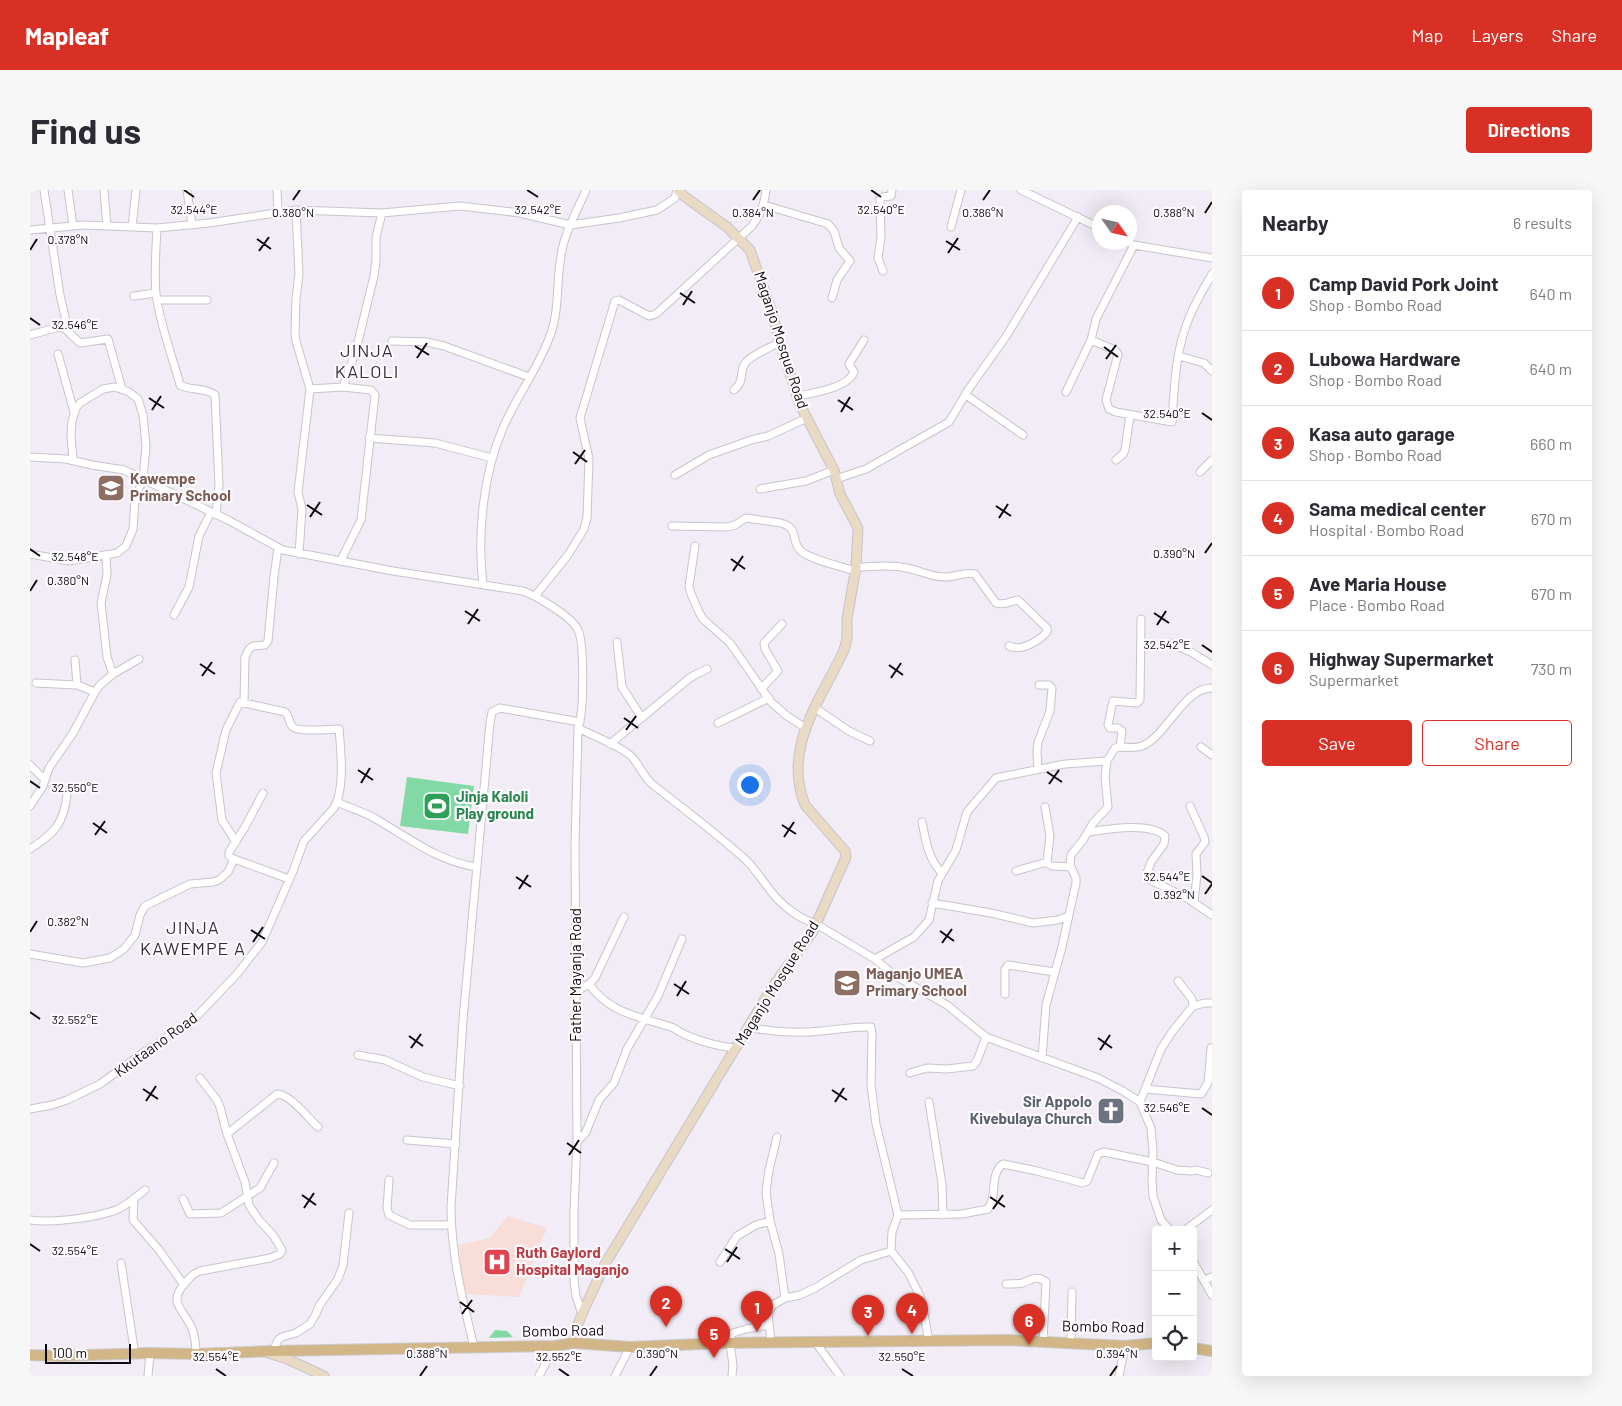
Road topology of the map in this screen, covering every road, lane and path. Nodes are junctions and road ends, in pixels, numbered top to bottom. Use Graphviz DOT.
graph roads {
  1 [pos="44,190"];
  2 [pos="68,190"];
  3 [pos="104,190"];
  4 [pos="136,190"];
  5 [pos="187,190"];
  6 [pos="277,190"];
  7 [pos="586,190"];
  8 [pos="678,190"];
  9 [pos="766,190"];
  10 [pos="892,190"];
  11 [pos="961,190"];
  12 [pos="1021,190"];
  13 [pos="764,205"];
  14 [pos="296,210"];
  15 [pos="278,212"];
  16 [pos="382,213"];
  17 [pos="1078,217"];
  18 [pos="1092,224"];
  19 [pos="192,225"];
  20 [pos="570,225"];
  21 [pos="73,226"];
  22 [pos="106,226"];
  23 [pos="51,227"];
  24 [pos="132,227"];
  25 [pos="951,227"];
  26 [pos="157,228"];
  27 [pos="30,230"];
  28 [pos="739,237"];
  29 [pos="1137,245"];
  30 [pos="1128,250"];
  31 [pos="1212,258"];
  32 [pos="883,271"];
  33 [pos="1212,274"];
  34 [pos="134,296"];
  35 [pos="157,296"];
  36 [pos="832,298"];
  37 [pos="206,300"];
  38 [pos="62,326"];
  39 [pos="30,335"];
  40 [pos="864,340"];
  41 [pos="1091,340"];
  42 [pos="392,341"];
  43 [pos="780,342"];
  44 [pos="58,354"];
  45 [pos="1179,356"];
  46 [pos="1212,372"];
  47 [pos="529,377"];
  48 [pos="343,387"];
  49 [pos="122,389"];
  50 [pos="310,389"];
  51 [pos="734,390"];
  52 [pos="1066,392"];
  53 [pos="966,394"];
  54 [pos="798,396"];
  55 [pos="74,412"];
  56 [pos="1130,415"];
  57 [pos="807,418"];
  58 [pos="1023,435"];
  59 [pos="369,438"];
  60 [pos="30,456"];
  61 [pos="492,458"];
  62 [pos="73,460"];
  63 [pos="1116,460"];
  64 [pos="1212,460"];
  65 [pos="1200,472"];
  66 [pos="675,475"];
  67 [pos="835,475"];
  68 [pos="143,479"];
  69 [pos="760,489"];
  70 [pos="214,514"];
  71 [pos="672,526"];
  72 [pos="695,546"];
  73 [pos="278,548"];
  74 [pos="30,554"];
  75 [pos="299,554"];
  76 [pos="106,555"];
  77 [pos="341,560"];
  78 [pos="856,569"];
  79 [pos="483,584"];
  80 [pos="535,596"];
  81 [pos="174,615"];
  82 [pos="1141,619"];
  83 [pos="782,624"];
  84 [pos="618,642"];
  85 [pos="1170,644"];
  86 [pos="1009,646"];
  87 [pos="139,659"];
  88 [pos="76,660"];
  89 [pos="1212,665"];
  90 [pos="707,669"];
  91 [pos="113,674"];
  92 [pos="36,683"];
  93 [pos="77,685"];
  94 [pos="1039,685"];
  95 [pos="1212,688"];
  96 [pos="761,689"];
  97 [pos="95,692"];
  98 [pos="769,698"];
  99 [pos="244,702"];
  100 [pos="815,708"];
  101 [pos="642,718"];
  102 [pos="718,723"];
  103 [pos="579,725"];
  104 [pos="806,728"];
  105 [pos="870,741"];
  106 [pos="610,744"];
  107 [pos="1120,747"];
  108 [pos="1201,747"];
  109 [pos="1212,755"];
  110 [pos="1107,761"];
  111 [pos="30,765"];
  112 [pos="1038,769"];
  113 [pos="44,779"];
  114 [pos="263,793"];
  115 [pos="67,795"];
  116 [pos="338,802"];
  117 [pos="30,806"];
  118 [pos="1190,806"];
  119 [pos="1045,807"];
  120 [pos="922,822"];
  121 [pos="1089,832"];
  122 [pos="236,842"];
  123 [pos="30,849"];
  124 [pos="234,859"];
  125 [pos="1047,862"];
  126 [pos="477,866"];
  127 [pos="1071,867"];
  128 [pos="1016,871"];
  129 [pos="942,873"];
  130 [pos="289,879"];
  131 [pos="1194,902"];
  132 [pos="932,903"];
  133 [pos="1068,916"];
  134 [pos="1212,916"];
  135 [pos="624,917"];
  136 [pos="816,924"];
  137 [pos="682,939"];
  138 [pos="30,954"];
  139 [pos="875,959"];
  140 [pos="1055,972"];
  141 [pos="1178,981"];
  142 [pos="589,984"];
  143 [pos="576,991"];
  144 [pos="1005,994"];
  145 [pos="1212,997"];
  146 [pos="1208,1003"];
  147 [pos="1193,1006"];
  148 [pos="644,1018"];
  149 [pos="748,1027"];
  150 [pos="986,1037"];
  151 [pos="736,1048"];
  152 [pos="1211,1048"];
  153 [pos="358,1055"];
  154 [pos="1042,1058"];
  155 [pos="910,1072"];
  156 [pos="200,1078"];
  157 [pos="460,1086"];
  158 [pos="1145,1089"];
  159 [pos="929,1102"];
  160 [pos="1140,1102"];
  161 [pos="30,1109"];
  162 [pos="318,1127"];
  163 [pos="226,1134"];
  164 [pos="777,1137"];
  165 [pos="407,1140"];
  166 [pos="577,1142"];
  167 [pos="456,1144"];
  168 [pos="1152,1162"];
  169 [pos="274,1164"];
  170 [pos="1208,1173"];
  171 [pos="389,1180"];
  172 [pos="145,1190"];
  173 [pos="247,1197"];
  174 [pos="134,1198"];
  175 [pos="183,1200"];
  176 [pos="1212,1210"];
  177 [pos="350,1213"];
  178 [pos="898,1215"];
  179 [pos="943,1215"];
  180 [pos="30,1220"];
  181 [pos="770,1221"];
  182 [pos="451,1225"];
  183 [pos="1166,1226"];
  184 [pos="1190,1226"];
  185 [pos="892,1251"];
  186 [pos="720,1262"];
  187 [pos="120,1263"];
  188 [pos="1197,1268"];
  189 [pos="1212,1277"];
  190 [pos="1204,1280"];
  191 [pos="1006,1284"];
  192 [pos="184,1285"];
  193 [pos="1072,1292"];
  194 [pos="1212,1294"];
  195 [pos="785,1298"];
  196 [pos="582,1314"];
  197 [pos="769,1325"];
  198 [pos="929,1341"];
  199 [pos="1043,1341"];
  200 [pos="1071,1342"];
  201 [pos="574,1343"];
  202 [pos="771,1343"];
  203 [pos="816,1343"];
  204 [pos="1152,1343"];
  205 [pos="728,1344"];
  206 [pos="555,1346"];
  207 [pos="1124,1346"];
  208 [pos="474,1347"];
  209 [pos="630,1347"];
  210 [pos="1197,1349"];
  211 [pos="1212,1351"];
  212 [pos="269,1352"];
  213 [pos="150,1353"];
  214 [pos="134,1354"];
  215 [pos="196,1354"];
  216 [pos="30,1355"];
  217 [pos="148,1376"];
  218 [pos="324,1376"];
  219 [pos="539,1376"];
  220 [pos="615,1376"];
  221 [pos="732,1376"];
  222 [pos="839,1376"];
  223 [pos="1119,1376"];
  1 -- 23 [label="street"];
  2 -- 21 [label="street"];
  3 -- 22 [label="street"];
  4 -- 24 [label="street"];
  5 -- 19 [label="street"];
  6 -- 15 [label="street"];
  7 -- 20 [label="street"];
  8 -- 20 [label="street"];
  8 -- 28 [label="street, Maganjo Mosque Road"];
  9 -- 13 [label="street"];
  10 -- 32 [label="street"];
  11 -- 25 [label="street"];
  12 -- 17 [label="street"];
  13 -- 28 [label="street"];
  13 -- 36 [label="street"];
  14 -- 15 [label="street"];
  14 -- 16 [label="street"];
  14 -- 50 [label="street"];
  15 -- 19 [label="street"];
  16 -- 20 [label="street"];
  16 -- 48 [label="street"];
  17 -- 18 [label="street"];
  17 -- 53 [label="street"];
  19 -- 26 [label="street"];
  20 -- 47 [label="street"];
  21 -- 22 [label="street"];
  21 -- 23 [label="street"];
  22 -- 24 [label="street"];
  23 -- 27 [label="street"];
  23 -- 38 [label="street"];
  24 -- 26 [label="street"];
  26 -- 35 [label="street"];
  28 -- 43 [label="street, Maganjo Mosque Road"];
  28 -- 80 [label="street"];
  29 -- 31 [label="street"];
  30 -- 41 [label="street"];
  33 -- 45 [label="street"];
  34 -- 35 [label="street"];
  35 -- 37 [label="street"];
  35 -- 70 [label="street"];
  38 -- 39 [label="street"];
  38 -- 49 [label="street"];
  40 -- 54 [label="street"];
  41 -- 52 [label="street"];
  41 -- 56 [label="street"];
  42 -- 47 [label="street"];
  43 -- 51 [label="street"];
  43 -- 54 [label="street, Maganjo Mosque Road"];
  44 -- 55 [label="street"];
  45 -- 46 [label="street"];
  45 -- 56 [label="street"];
  47 -- 61 [label="street"];
  48 -- 50 [label="street"];
  48 -- 59 [label="street"];
  49 -- 55 [label="street"];
  49 -- 68 [label="street"];
  50 -- 75 [label="street"];
  53 -- 58 [label="street"];
  53 -- 67 [label="street"];
  54 -- 57 [label="street, Maganjo Mosque Road"];
  55 -- 62 [label="street"];
  56 -- 63 [label="street"];
  57 -- 66 [label="street"];
  57 -- 67 [label="street, Maganjo Mosque Road"];
  59 -- 61 [label="street"];
  59 -- 77 [label="street"];
  60 -- 62 [label="street"];
  61 -- 79 [label="street"];
  62 -- 68 [label="street"];
  64 -- 65 [label="street"];
  67 -- 69 [label="street"];
  67 -- 78 [label="street, Maganjo Mosque Road"];
  68 -- 70 [label="street"];
  68 -- 76 [label="street"];
  70 -- 73 [label="street"];
  70 -- 81 [label="street"];
  71 -- 78 [label="street"];
  72 -- 96 [label="street"];
  73 -- 75 [label="street"];
  73 -- 99 [label="street"];
  74 -- 76 [label="street"];
  75 -- 77 [label="street"];
  76 -- 91 [label="street"];
  77 -- 79 [label="street"];
  78 -- 86 [label="street"];
  78 -- 100 [label="street, Maganjo Mosque Road"];
  79 -- 80 [label="street"];
  80 -- 103 [label="street, Father Mayanja Road"];
  82 -- 107 [label="street"];
  83 -- 96 [label="street"];
  84 -- 101 [label="street"];
  85 -- 89 [label="street"];
  87 -- 91 [label="street"];
  88 -- 93 [label="street"];
  90 -- 101 [label="street"];
  91 -- 97 [label="street"];
  92 -- 93 [label="street"];
  93 -- 97 [label="street"];
  94 -- 112 [label="street"];
  95 -- 107 [label="street"];
  96 -- 98 [label="street"];
  97 -- 113 [label="street"];
  98 -- 102 [label="street"];
  98 -- 104 [label="street"];
  99 -- 116 [label="street"];
  99 -- 122 [label="street"];
  100 -- 104 [label="street, Maganjo Mosque Road"];
  100 -- 105 [label="street"];
  101 -- 106 [label="street"];
  103 -- 106 [label="street"];
  103 -- 126 [label="street"];
  103 -- 143 [label="street, Father Mayanja Road"];
  104 -- 136 [label="street, Maganjo Mosque Road"];
  106 -- 136 [label="street"];
  107 -- 110 [label="street"];
  108 -- 109 [label="street"];
  110 -- 112 [label="street"];
  110 -- 121 [label="street"];
  111 -- 113 [label="street"];
  112 -- 129 [label="street"];
  113 -- 117 [label="street"];
  114 -- 122 [label="street"];
  115 -- 123 [label="street"];
  116 -- 126 [label="street"];
  116 -- 130 [label="street, Kkutaano Road"];
  118 -- 131 [label="street"];
  119 -- 125 [label="street"];
  120 -- 129 [label="street"];
  121 -- 127 [label="street"];
  121 -- 131 [label="street"];
  122 -- 124 [label="street"];
  124 -- 130 [label="street"];
  124 -- 138 [label="street"];
  125 -- 127 [label="street"];
  125 -- 128 [label="street"];
  126 -- 157 [label="street"];
  127 -- 133 [label="street"];
  129 -- 132 [label="street"];
  130 -- 161 [label="street, Kkutaano Road"];
  131 -- 134 [label="street"];
  132 -- 133 [label="street"];
  132 -- 139 [label="street"];
  133 -- 140 [label="street"];
  135 -- 142 [label="street"];
  136 -- 139 [label="street"];
  136 -- 149 [label="street, Maganjo Mosque Road"];
  137 -- 148 [label="street"];
  139 -- 150 [label="street"];
  140 -- 144 [label="street"];
  140 -- 154 [label="street"];
  141 -- 147 [label="street"];
  142 -- 143 [label="street"];
  142 -- 148 [label="street"];
  143 -- 166 [label="street, Father Mayanja Road"];
  145 -- 146 [label="street"];
  146 -- 147 [label="street"];
  147 -- 158 [label="street"];
  148 -- 151 [label="street"];
  148 -- 166 [label="street"];
  149 -- 151 [label="street, Maganjo Mosque Road"];
  149 -- 178 [label="street"];
  150 -- 154 [label="street"];
  150 -- 155 [label="street"];
  151 -- 196 [label="street, Maganjo Mosque Road"];
  152 -- 158 [label="street"];
  153 -- 157 [label="street"];
  154 -- 160 [label="street"];
  156 -- 163 [label="street"];
  157 -- 167 [label="street"];
  158 -- 160 [label="street"];
  159 -- 179 [label="street"];
  160 -- 168 [label="street"];
  162 -- 163 [label="street"];
  163 -- 173 [label="street"];
  164 -- 181 [label="street"];
  165 -- 167 [label="street"];
  166 -- 196 [label="street, Father Mayanja Road"];
  167 -- 182 [label="street"];
  168 -- 170 [label="street"];
  168 -- 179 [label="street"];
  168 -- 183 [label="street"];
  169 -- 173 [label="street"];
  171 -- 182 [label="street"];
  172 -- 174 [label="street"];
  173 -- 175 [label="street"];
  173 -- 192 [label="street"];
  174 -- 180 [label="street"];
  174 -- 192 [label="street"];
  176 -- 184 [label="street"];
  177 -- 212 [label="street"];
  178 -- 179 [label="street"];
  178 -- 185 [label="street"];
  181 -- 186 [label="street"];
  181 -- 195 [label="street"];
  182 -- 208 [label="street"];
  185 -- 195 [label="street"];
  185 -- 198 [label="street"];
  187 -- 214 [label="street"];
  188 -- 190 [label="street"];
  189 -- 190 [label="street"];
  190 -- 194 [label="street"];
  191 -- 199 [label="street"];
  192 -- 215 [label="street"];
  193 -- 200 [label="street"];
  195 -- 197 [label="street"];
  196 -- 201 [label="street, Maganjo Mosque Road"];
  197 -- 202 [label="street"];
  197 -- 205 [label="street"];
  198 -- 199 [label="main road, Bombo Road"];
  198 -- 203 [label="main road, Bombo Road"];
  199 -- 200 [label="main road, Bombo Road"];
  200 -- 207 [label="main road, Bombo Road"];
  201 -- 206 [label="main road, Bombo Road"];
  201 -- 209 [label="main road, Bombo Road"];
  202 -- 203 [label="main road, Bombo Road"];
  202 -- 205 [label="main road, Bombo Road"];
  203 -- 222 [label="street"];
  204 -- 207 [label="main road, Bombo Road"];
  205 -- 209 [label="main road, Bombo Road"];
  205 -- 221 [label="street"];
  206 -- 208 [label="main road, Bombo Road"];
  206 -- 219 [label="street"];
  207 -- 223 [label="street"];
  208 -- 212 [label="main road, Bombo Road"];
  209 -- 220 [label="street"];
  210 -- 211 [label="main road"];
  212 -- 215 [label="main road, Bombo Road"];
  212 -- 218 [label="street"];
  213 -- 214 [label="main road, Bombo Road"];
  213 -- 215 [label="main road, Bombo Road"];
  213 -- 217 [label="street"];
  214 -- 216 [label="main road, Bombo Road"];
}
